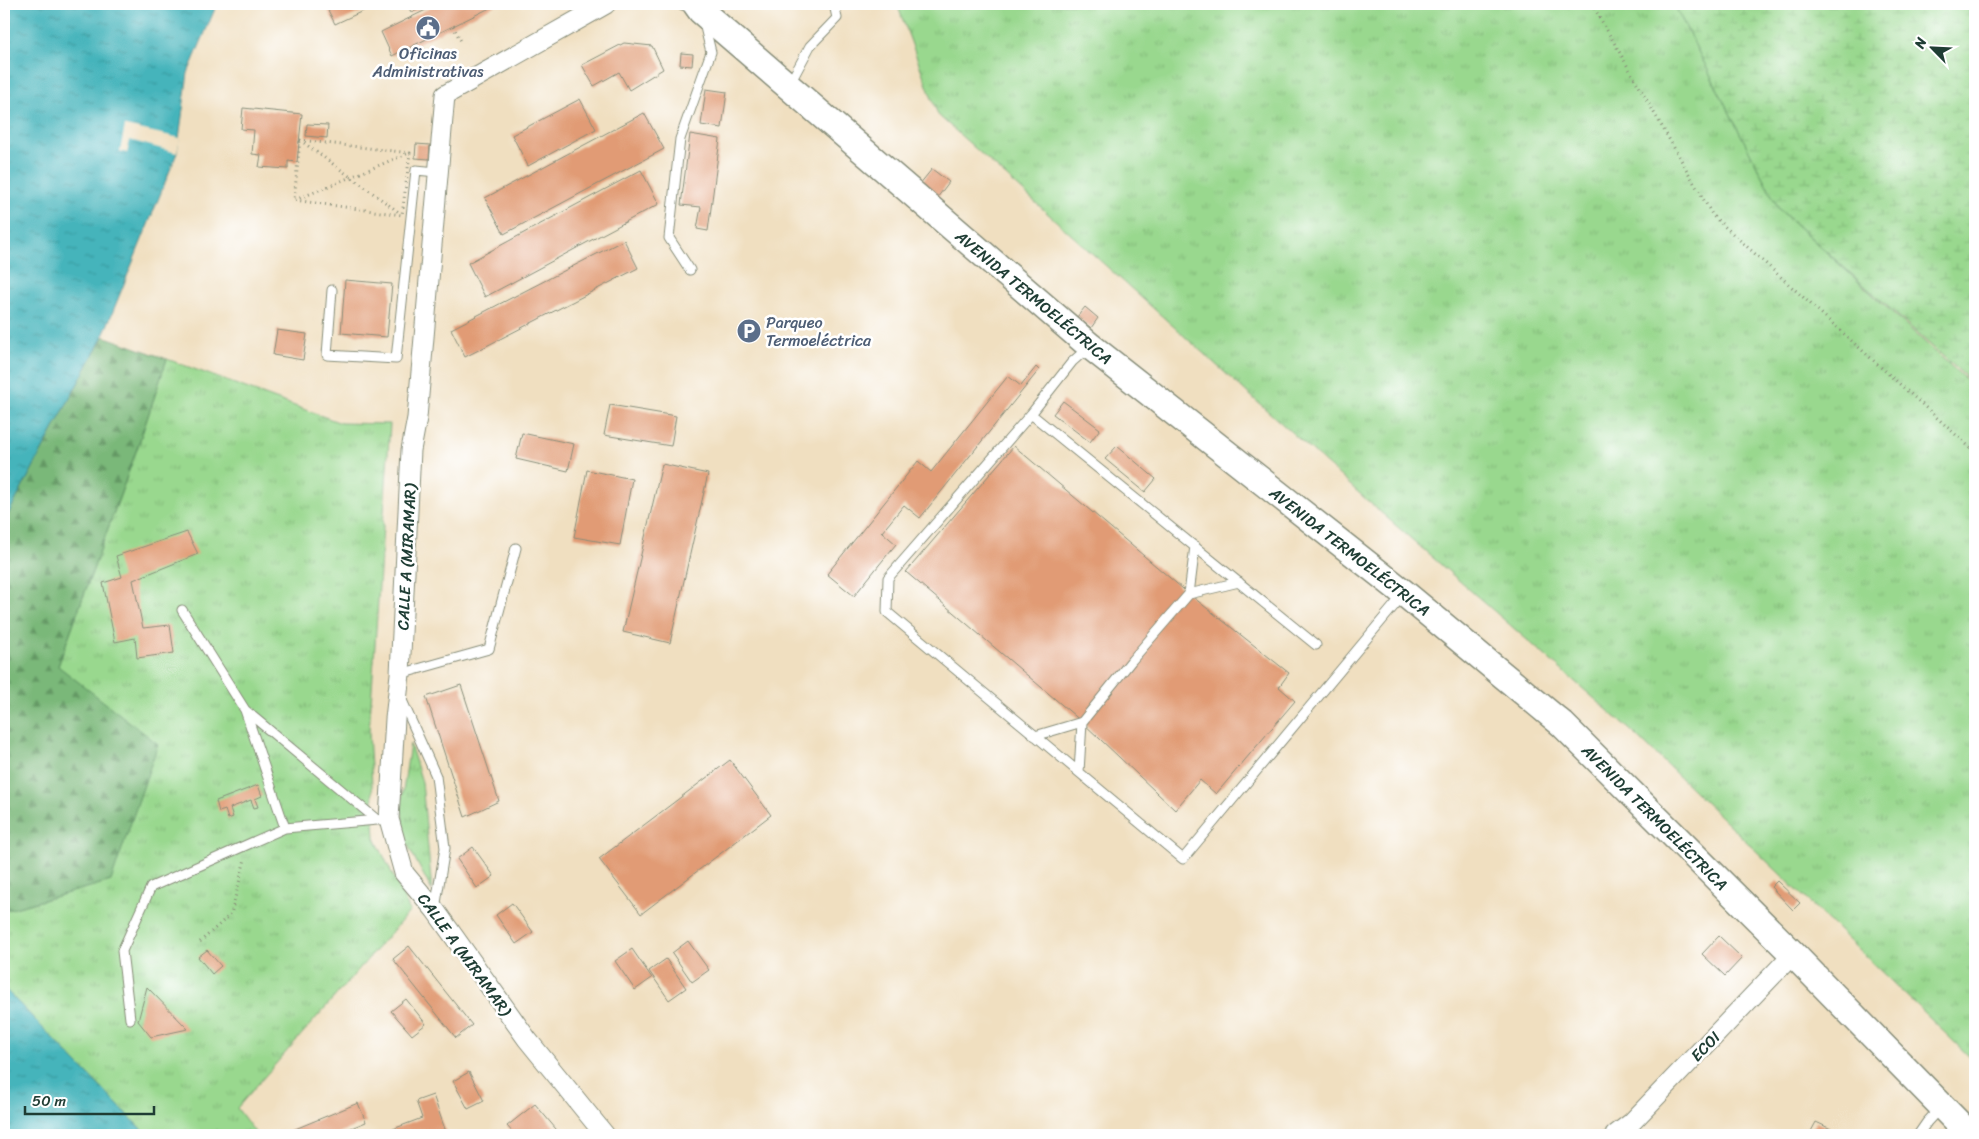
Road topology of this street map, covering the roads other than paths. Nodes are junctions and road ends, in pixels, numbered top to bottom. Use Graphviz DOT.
graph roads {
  1 [pos="606,4"];
  2 [pos="834,4"];
  3 [pos="695,6"];
  4 [pos="788,86"];
  5 [pos="437,172"];
  6 [pos="690,270"];
  7 [pos="332,290"];
  8 [pos="1090,346"];
  9 [pos="1031,414"];
  10 [pos="1195,546"];
  11 [pos="516,548"];
  12 [pos="1239,582"];
  13 [pos="1404,593"];
  14 [pos="1189,594"];
  15 [pos="182,610"];
  16 [pos="1316,645"];
  17 [pos="399,682"];
  18 [pos="245,710"];
  19 [pos="1082,722"];
  20 [pos="1035,736"];
  21 [pos="1079,772"];
  22 [pos="382,819"];
  23 [pos="285,828"];
  24 [pos="435,910"];
  25 [pos="1793,954"];
  26 [pos="130,1019"];
  27 [pos="1942,1106"];
  28 [pos="1633,1129"];
  29 [pos="605,1135"];
  30 [pos="1615,1135"];
  31 [pos="1918,1135"];
  32 [pos="1970,1135"];
  1 -- 5 [label="street, CALLE A (MIRAMAR)"];
  2 -- 4 [label="lane"];
  3 -- 4 [label="main road, AVENIDA TERMOELÉCTRICA"];
  3 -- 6 [label="lane"];
  4 -- 8 [label="main road, AVENIDA TERMOELÉCTRICA"];
  5 -- 7 [label="lane"];
  5 -- 17 [label="street, CALLE A (MIRAMAR)"];
  8 -- 9 [label="lane"];
  8 -- 13 [label="main road, AVENIDA TERMOELÉCTRICA"];
  9 -- 10 [label="lane"];
  9 -- 20 [label="lane"];
  10 -- 12 [label="lane"];
  10 -- 14 [label="lane"];
  11 -- 17 [label="lane"];
  12 -- 14 [label="lane"];
  12 -- 16 [label="lane"];
  13 -- 21 [label="lane"];
  13 -- 25 [label="main road, AVENIDA TERMOELÉCTRICA"];
  14 -- 19 [label="lane"];
  15 -- 18 [label="lane"];
  17 -- 22 [label="street, CALLE A (MIRAMAR)"];
  17 -- 24 [label="lane"];
  18 -- 22 [label="lane"];
  18 -- 23 [label="lane"];
  19 -- 20 [label="lane"];
  19 -- 21 [label="lane"];
  20 -- 21 [label="lane"];
  22 -- 23 [label="lane"];
  22 -- 24 [label="street, CALLE A (MIRAMAR)"];
  23 -- 26 [label="lane"];
  24 -- 29 [label="street, CALLE A (MIRAMAR)"];
  25 -- 27 [label="main road, AVENIDA TERMOELÉCTRICA"];
  25 -- 28 [label="street, ECOI"];
  27 -- 31 [label="lane"];
  27 -- 32 [label="main road, AVENIDA TERMOELÉCTRICA"];
  28 -- 30 [label="street, ECOI"];
}
